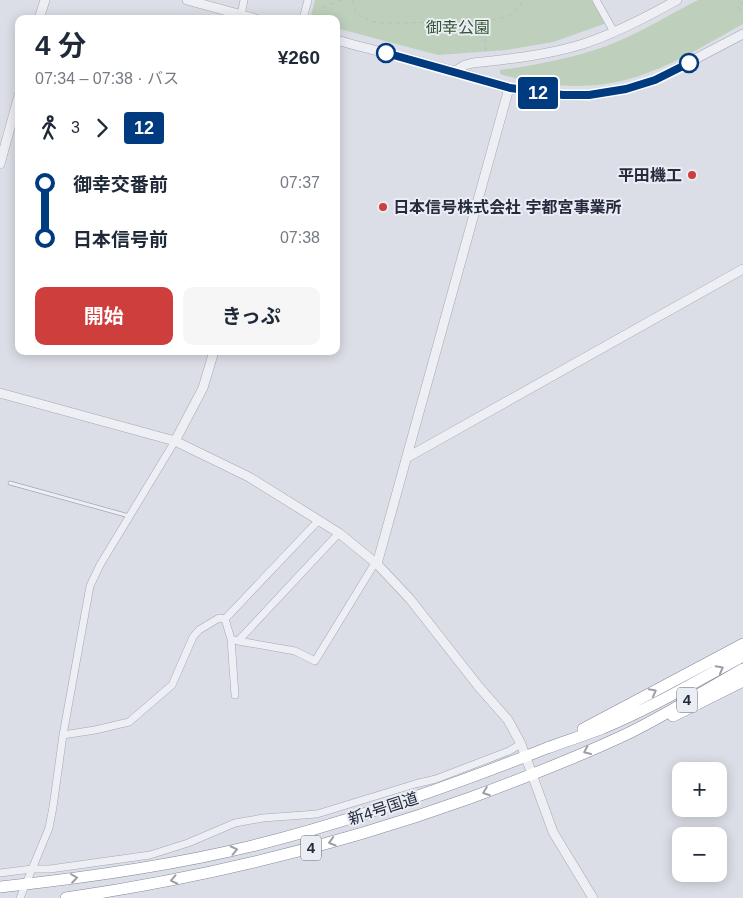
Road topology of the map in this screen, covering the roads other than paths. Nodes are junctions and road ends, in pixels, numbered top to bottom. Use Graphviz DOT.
graph roads {
  1 [pos="44,0"];
  2 [pos="187,0"];
  3 [pos="244,0"];
  4 [pos="308,0"];
  5 [pos="596,0"];
  6 [pos="677,0"];
  7 [pos="41,15"];
  8 [pos="241,15"];
  9 [pos="304,15"];
  10 [pos="614,32"];
  11 [pos="743,34"];
  12 [pos="340,41"];
  13 [pos="455,72"];
  14 [pos="510,88"];
  15 [pos="15,110"];
  16 [pos="0,164"];
  17 [pos="743,268"];
  18 [pos="213,355"];
  19 [pos="0,392"];
  20 [pos="175,441"];
  21 [pos="408,457"];
  22 [pos="10,483"];
  23 [pos="130,516"];
  24 [pos="319,520"];
  25 [pos="338,533"];
  26 [pos="376,564"];
  27 [pos="225,619"];
  28 [pos="234,640"];
  29 [pos="743,644"];
  30 [pos="743,656"];
  31 [pos="743,668"];
  32 [pos="743,681"];
  33 [pos="235,694"];
  34 [pos="632,732"];
  35 [pos="63,734"];
  36 [pos="521,744"];
  37 [pos="548,748"];
  38 [pos="526,757"];
  39 [pos="532,776"];
  40 [pos="32,869"];
  41 [pos="0,873"];
  42 [pos="25,884"];
  43 [pos="0,887"];
  44 [pos="20,898"];
  45 [pos="66,898"];
  46 [pos="593,898"];
  1 -- 7 [label="street"];
  2 -- 8 [label="street"];
  3 -- 8 [label="street"];
  4 -- 9 [label="street"];
  5 -- 10 [label="street"];
  6 -- 10 [label="street"];
  10 -- 13 [label="street"];
  11 -- 14 [label="street"];
  12 -- 13 [label="street"];
  13 -- 14 [label="street"];
  14 -- 21 [label="street"];
  15 -- 16 [label="street"];
  17 -- 21 [label="street"];
  18 -- 20 [label="street"];
  19 -- 20 [label="street"];
  20 -- 23 [label="street"];
  20 -- 24 [label="street"];
  21 -- 26 [label="street"];
  22 -- 23 [label="lane"];
  23 -- 35 [label="street"];
  24 -- 25 [label="street"];
  24 -- 27 [label="street"];
  25 -- 26 [label="street"];
  25 -- 28 [label="street"];
  26 -- 28 [label="street"];
  26 -- 36 [label="street"];
  27 -- 28 [label="street"];
  27 -- 35 [label="street"];
  28 -- 33 [label="street"];
  37 -- 29 [label="highway, one-way"];
  37 -- 30 [label="highway, 新4号国道 / 4, one-way"];
  31 -- 34 [label="highway, 新4号国道 / 4"];
  32 -- 34 [label="highway"];
  34 -- 39 [label="highway, 新4号国道 / 4, one-way"];
  35 -- 40 [label="street"];
  36 -- 38 [label="street"];
  36 -- 40 [label="street"];
  37 -- 38 [label="highway, 新4号国道 / 4"];
  38 -- 39 [label="street"];
  42 -- 38 [label="highway, 新4号国道 / 4, one-way"];
  39 -- 45 [label="highway, 新4号国道 / 4, one-way"];
  39 -- 46 [label="street"];
  40 -- 41 [label="street"];
  40 -- 42 [label="street"];
  42 -- 43 [label="highway, 新4号国道 / 4"];
  42 -- 44 [label="street"];
}
